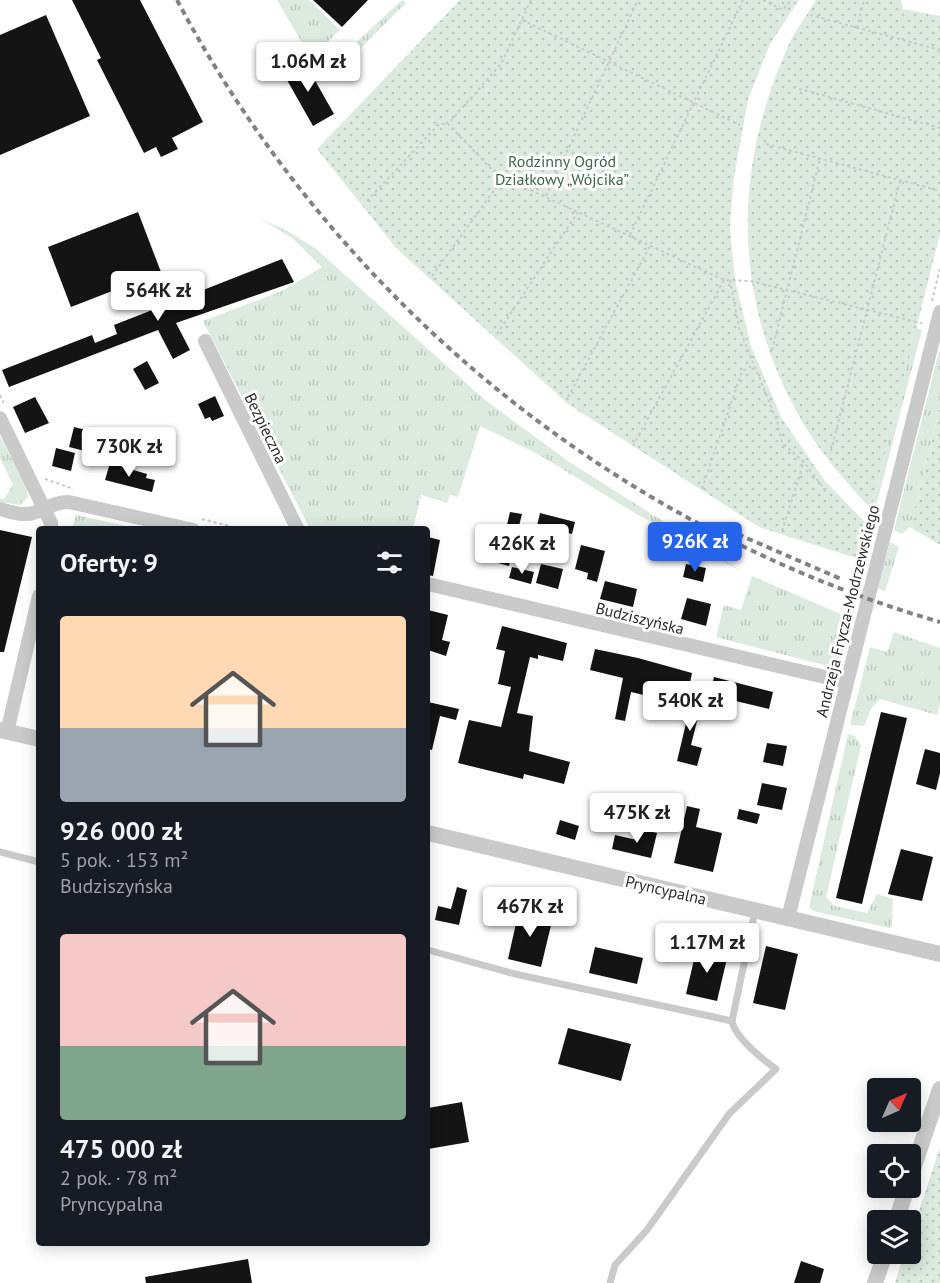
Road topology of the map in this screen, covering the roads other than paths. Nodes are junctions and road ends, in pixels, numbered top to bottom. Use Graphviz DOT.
graph roads {
  1 [pos="940,312"];
  2 [pos="205,341"];
  3 [pos="5,417"];
  4 [pos="44,508"];
  5 [pos="0,509"];
  6 [pos="195,524"];
  7 [pos="51,526"];
  8 [pos="296,526"];
  9 [pos="430,584"];
  10 [pos="36,608"];
  11 [pos="846,682"];
  12 [pos="4,731"];
  13 [pos="36,738"];
  14 [pos="430,833"];
  15 [pos="0,852"];
  16 [pos="36,861"];
  17 [pos="755,910"];
  18 [pos="788,918"];
  19 [pos="430,952"];
  20 [pos="940,954"];
  21 [pos="732,1021"];
  22 [pos="940,1089"];
  23 [pos="921,1145"];
  24 [pos="882,1264"];
  25 [pos="610,1283"];
  26 [pos="875,1283"];
  1 -- 11 [label="street, Andrzeja Frycza-Modrzewskiego"];
  2 -- 8 [label="street, Bezpieczna"];
  3 -- 4 [label="street"];
  4 -- 5 [label="street"];
  4 -- 6 [label="street"];
  4 -- 7 [label="street"];
  9 -- 11 [label="street, Budziszyńska"];
  10 -- 12 [label="street"];
  11 -- 18 [label="street, Andrzeja Frycza-Modrzewskiego"];
  12 -- 13 [label="street"];
  14 -- 17 [label="street, Pryncypalna"];
  15 -- 16 [label="lane"];
  17 -- 18 [label="street, Pryncypalna"];
  17 -- 21 [label="lane"];
  18 -- 20 [label="street, Pryncypalna"];
  19 -- 21 [label="lane"];
  21 -- 25 [label="lane"];
  22 -- 23 [label="street"];
  24 -- 26 [label="street"];
}
